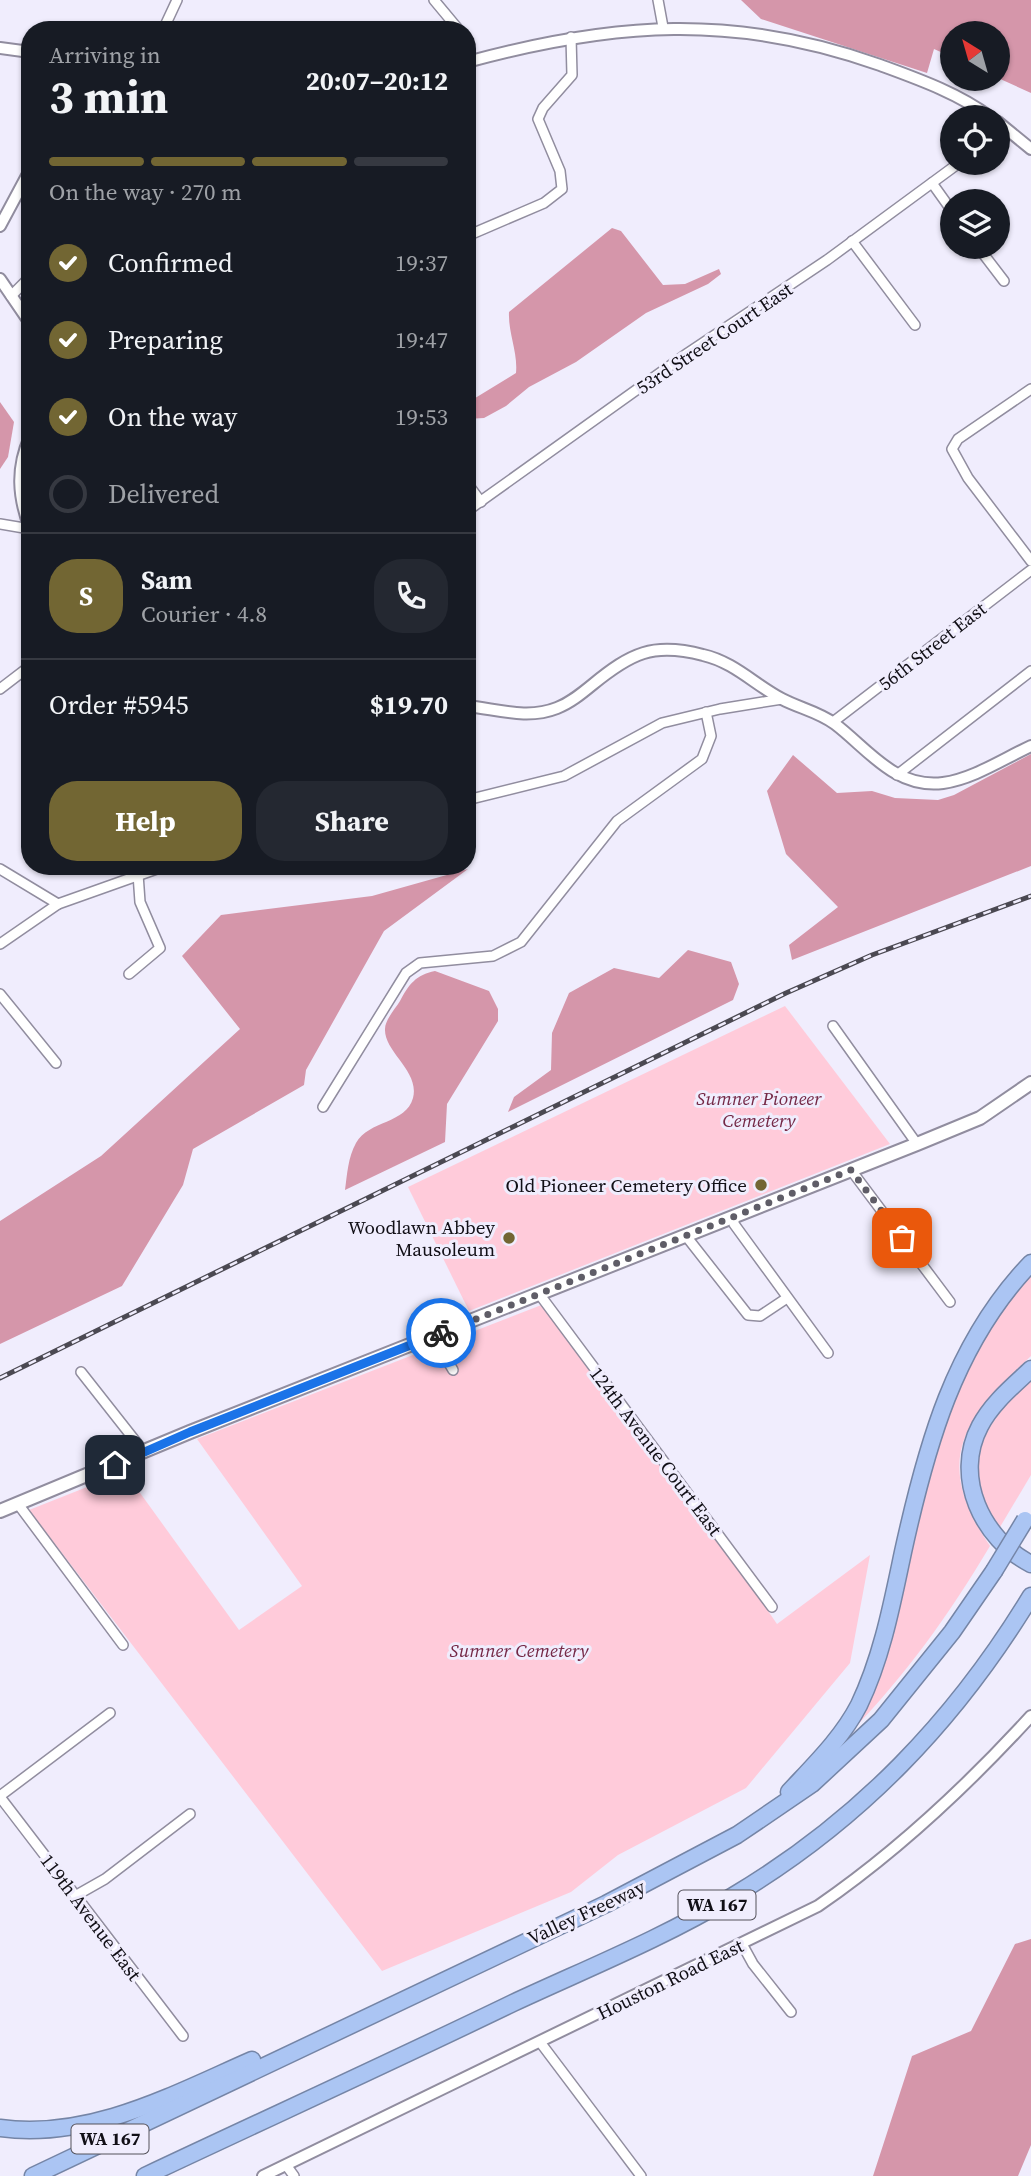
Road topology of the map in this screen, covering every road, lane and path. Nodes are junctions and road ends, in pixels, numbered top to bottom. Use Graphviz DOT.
graph roads {
  1 [pos="177,0"];
  2 [pos="434,0"];
  3 [pos="658,0"];
  4 [pos="167,21"];
  5 [pos="452,21"];
  6 [pos="663,27"];
  7 [pos="571,37"];
  8 [pos="0,48"];
  9 [pos="21,51"];
  10 [pos="476,60"];
  11 [pos="968,105"];
  12 [pos="1010,135"];
  13 [pos="1031,149"];
  14 [pos="943,175"];
  15 [pos="932,183"];
  16 [pos="21,187"];
  17 [pos="940,194"];
  18 [pos="0,226"];
  19 [pos="476,232"];
  20 [pos="852,242"];
  21 [pos="987,259"];
  22 [pos="0,279"];
  23 [pos="1004,281"];
  24 [pos="21,286"];
  25 [pos="11,296"];
  26 [pos="21,310"];
  27 [pos="915,325"];
  28 [pos="1031,389"];
  29 [pos="21,469"];
  30 [pos="21,493"];
  31 [pos="476,495"];
  32 [pos="481,502"];
  33 [pos="476,505"];
  34 [pos="0,524"];
  35 [pos="21,527"];
  36 [pos="1031,561"];
  37 [pos="1031,570"];
  38 [pos="1031,671"];
  39 [pos="21,673"];
  40 [pos="0,690"];
  41 [pos="782,699"];
  42 [pos="476,707"];
  43 [pos="706,712"];
  44 [pos="833,722"];
  45 [pos="1031,746"];
  46 [pos="897,775"];
  47 [pos="476,798"];
  48 [pos="0,869"];
  49 [pos="135,875"];
  50 [pos="138,875"];
  51 [pos="58,904"];
  52 [pos="0,944"];
  53 [pos="129,974"];
  54 [pos="0,994"];
  55 [pos="833,1026"];
  56 [pos="56,1063"];
  57 [pos="1031,1083"];
  58 [pos="323,1107"];
  59 [pos="917,1144"];
  60 [pos="851,1170"];
  61 [pos="734,1216"];
  62 [pos="686,1236"];
  63 [pos="1031,1263"];
  64 [pos="540,1294"];
  65 [pos="787,1298"];
  66 [pos="950,1303"];
  67 [pos="433,1336"];
  68 [pos="828,1353"];
  69 [pos="1031,1369"];
  70 [pos="453,1370"];
  71 [pos="81,1372"];
  72 [pos="144,1452"];
  73 [pos="18,1504"];
  74 [pos="0,1511"];
  75 [pos="1028,1514"];
  76 [pos="1031,1564"];
  77 [pos="1031,1596"];
  78 [pos="772,1608"];
  79 [pos="123,1645"];
  80 [pos="110,1713"];
  81 [pos="1031,1716"];
  82 [pos="0,1796"];
  83 [pos="190,1814"];
  84 [pos="760,1818"];
  85 [pos="75,1896"];
  86 [pos="742,1944"];
  87 [pos="394,2003"];
  88 [pos="791,2011"];
  89 [pos="183,2036"];
  90 [pos="540,2042"];
  91 [pos="315,2096"];
  92 [pos="0,2128"];
  93 [pos="286,2165"];
  94 [pos="33,2176"];
  95 [pos="145,2176"];
  96 [pos="167,2176"];
  97 [pos="263,2176"];
  98 [pos="294,2176"];
  99 [pos="641,2176"];
  1 -- 4 [label="street"];
  2 -- 5 [label="street"];
  3 -- 6 [label="street"];
  6 -- 7 [label="street"];
  6 -- 11 [label="street"];
  7 -- 10 [label="street"];
  7 -- 19 [label="street"];
  8 -- 9 [label="street"];
  12 -- 13 [label="street"];
  14 -- 15 [label="street, 53rd Street Court East"];
  15 -- 17 [label="street"];
  15 -- 20 [label="street, 53rd Street Court East"];
  16 -- 18 [label="street"];
  20 -- 27 [label="street"];
  20 -- 32 [label="street, 53rd Street Court East"];
  21 -- 23 [label="street"];
  22 -- 25 [label="street"];
  24 -- 25 [label="street"];
  25 -- 26 [label="street"];
  28 -- 36 [label="street"];
  29 -- 30 [label="street"];
  31 -- 32 [label="street"];
  32 -- 33 [label="street, 53rd Street Court East"];
  34 -- 35 [label="street"];
  37 -- 44 [label="street, 56th Street East"];
  38 -- 46 [label="street"];
  39 -- 40 [label="street"];
  41 -- 42 [label="street"];
  41 -- 43 [label="street"];
  41 -- 44 [label="street"];
  43 -- 47 [label="street"];
  43 -- 58 [label="street"];
  44 -- 46 [label="street"];
  45 -- 46 [label="street"];
  48 -- 51 [label="street"];
  49 -- 51 [label="street"];
  50 -- 53 [label="street"];
  51 -- 52 [label="street"];
  54 -- 56 [label="street"];
  55 -- 59 [label="street"];
  57 -- 59 [label="main road"];
  59 -- 60 [label="main road"];
  60 -- 61 [label="main road"];
  60 -- 66 [label="street"];
  61 -- 62 [label="main road"];
  61 -- 65 [label="street"];
  62 -- 64 [label="main road"];
  62 -- 65 [label="street"];
  63 -- 84 [label="highway"];
  64 -- 67 [label="main road"];
  64 -- 78 [label="street, 124th Avenue Court East"];
  65 -- 68 [label="street"];
  67 -- 70 [label="street"];
  67 -- 72 [label="main road"];
  69 -- 76 [label="highway"];
  71 -- 72 [label="street"];
  72 -- 73 [label="main road"];
  73 -- 74 [label="main road"];
  73 -- 79 [label="street"];
  75 -- 84 [label="highway, Valley Freeway / WA 167, bridge"];
  77 -- 91 [label="highway, WA 167"];
  80 -- 82 [label="street"];
  81 -- 86 [label="street, Houston Road East"];
  82 -- 85 [label="street, 119th Avenue East"];
  83 -- 85 [label="street"];
  84 -- 87 [label="highway, Valley Freeway / WA 167"];
  85 -- 89 [label="street, 119th Avenue East"];
  86 -- 88 [label="street"];
  86 -- 90 [label="street, Houston Road East"];
  87 -- 92 [label="highway"];
  87 -- 94 [label="highway, Valley Freeway / WA 167"];
  90 -- 93 [label="street, Houston Road East"];
  90 -- 99 [label="street"];
  91 -- 95 [label="highway, WA 167"];
  91 -- 96 [label="highway"];
  93 -- 97 [label="street, Houston Road East"];
  93 -- 98 [label="street"];
}
